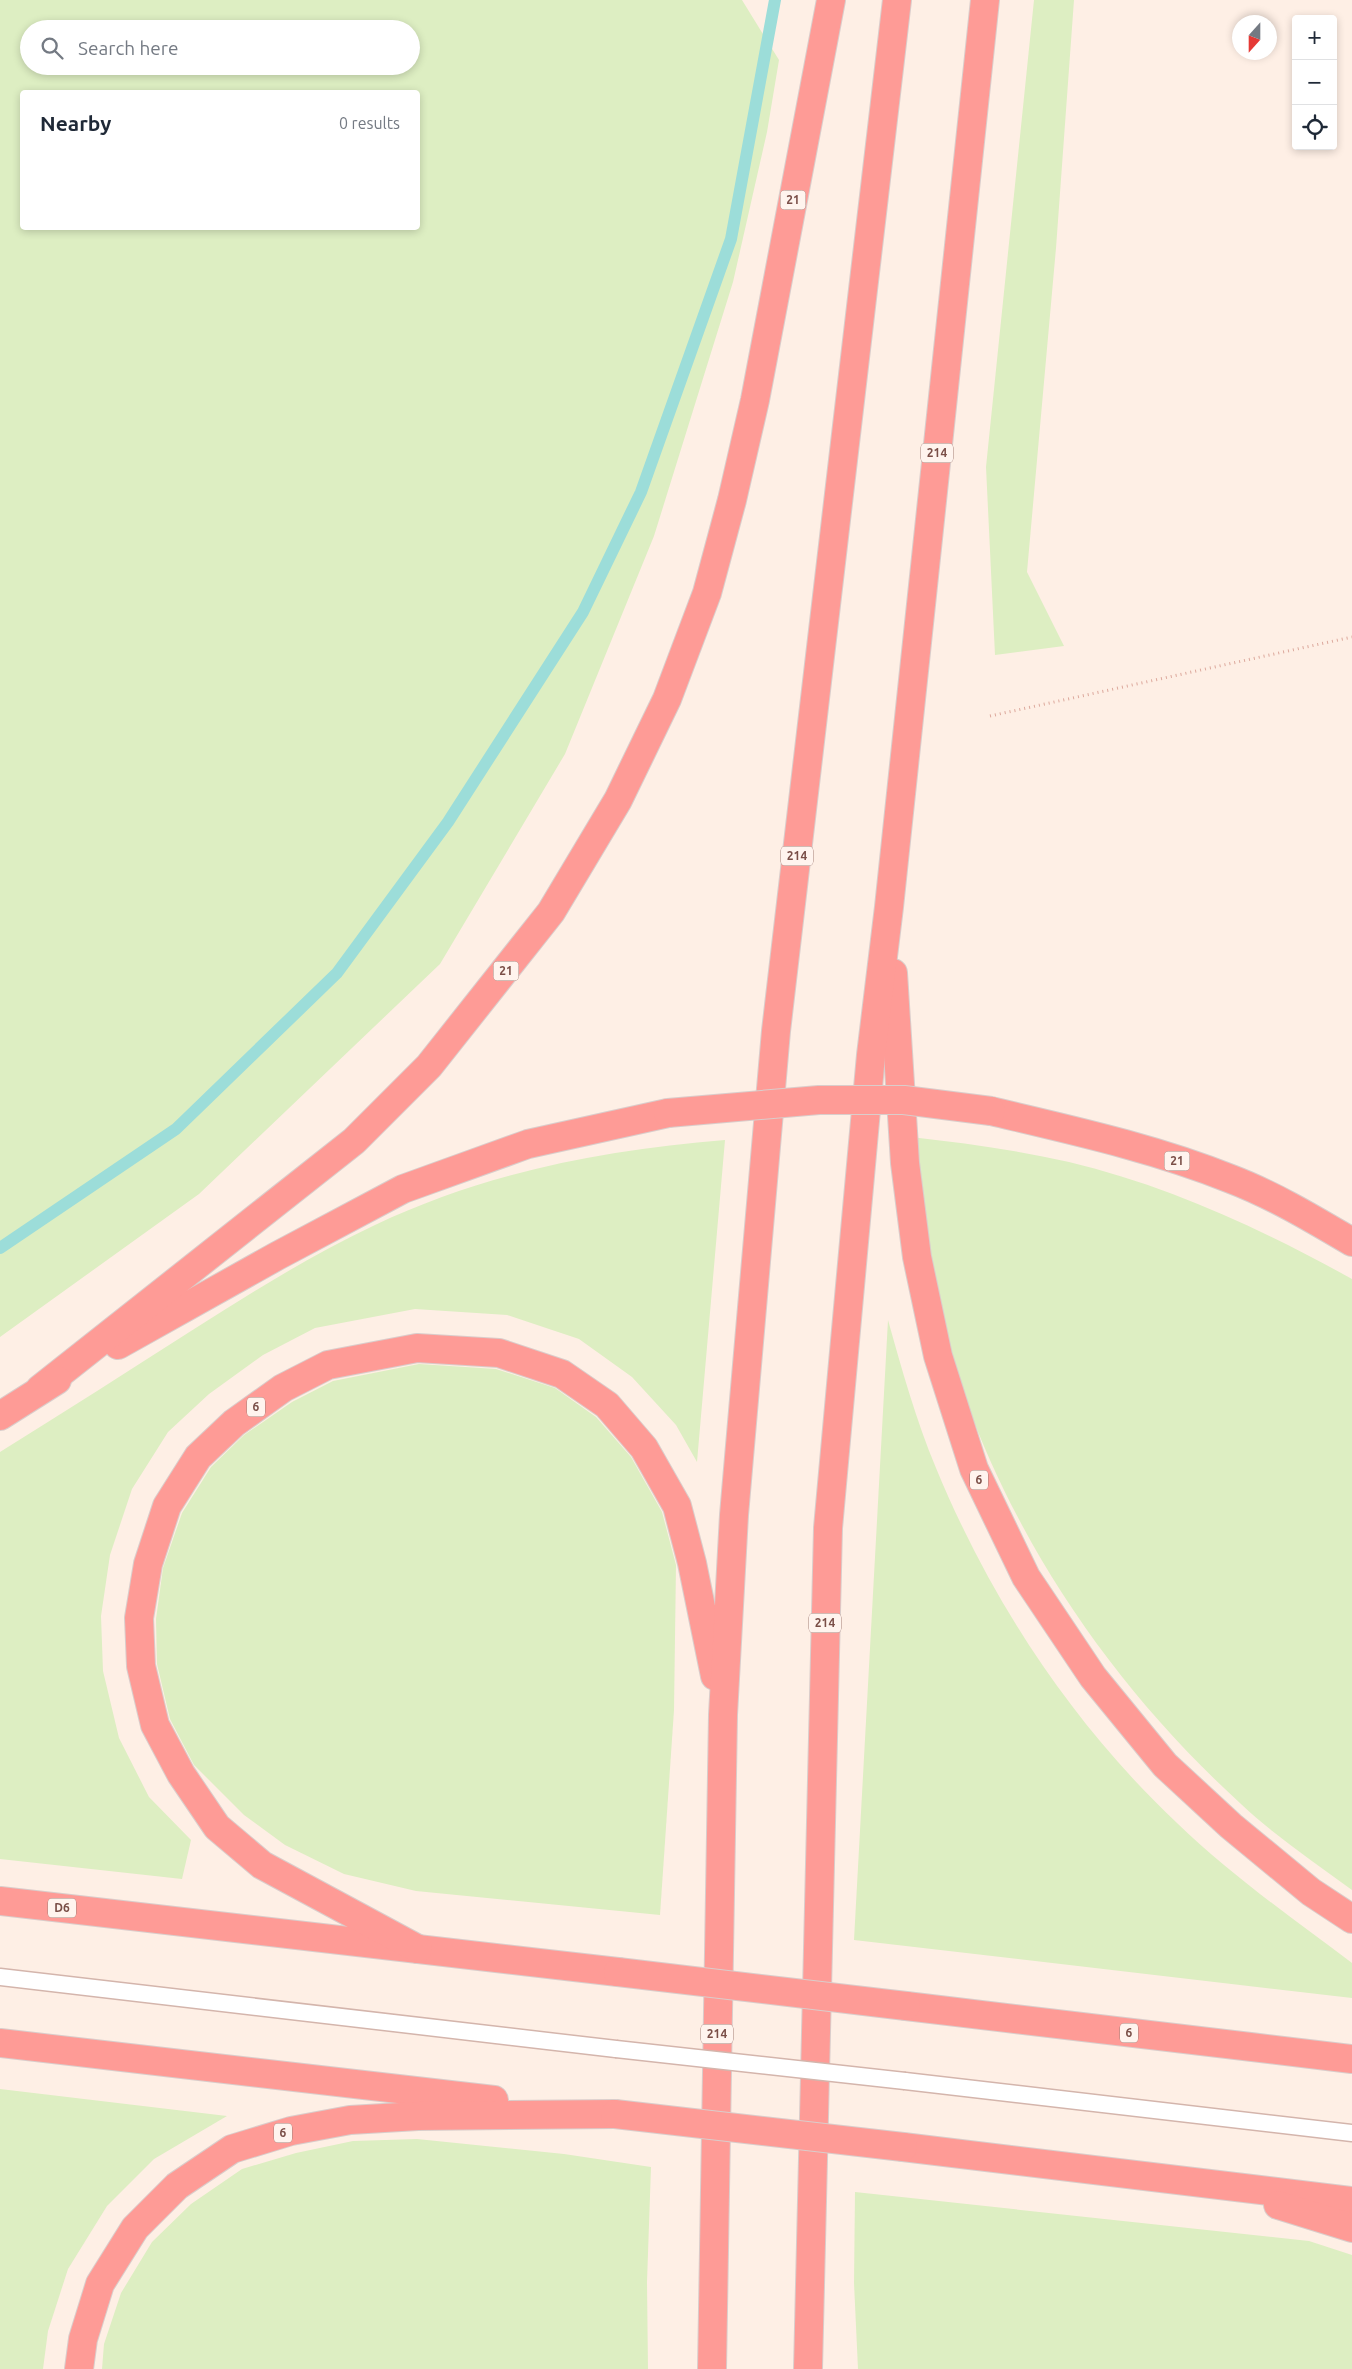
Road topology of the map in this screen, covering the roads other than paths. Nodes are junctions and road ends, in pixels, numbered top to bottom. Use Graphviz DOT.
graph roads {
  1 [pos="831,0"];
  2 [pos="897,0"];
  3 [pos="984,0"];
  4 [pos="889,907"];
  5 [pos="1352,1242"];
  6 [pos="40,1389"];
  7 [pos="0,1416"];
  8 [pos="722,1715"];
  9 [pos="0,1901"];
  10 [pos="124,1915"];
  11 [pos="1352,1919"];
  12 [pos="418,1949"];
  13 [pos="0,1977"];
  14 [pos="0,2043"];
  15 [pos="1352,2059"];
  16 [pos="615,2114"];
  17 [pos="1352,2133"];
  18 [pos="1209,2184"];
  19 [pos="1352,2201"];
  20 [pos="1352,2228"];
  21 [pos="810,2360"];
  22 [pos="711,2364"];
  23 [pos="79,2369"];
  1 -- 6 [label="highway, 21"];
  2 -- 8 [label="highway, 214"];
  3 -- 4 [label="highway, 214"];
  4 -- 11 [label="highway, 6"];
  4 -- 21 [label="highway, 214"];
  5 -- 6 [label="highway, 21, bridge"];
  6 -- 7 [label="highway, 21"];
  8 -- 12 [label="highway, 6"];
  8 -- 22 [label="highway, 214"];
  9 -- 10 [label="highway, D6"];
  10 -- 12 [label="highway, 6"];
  12 -- 15 [label="highway, 6, bridge"];
  13 -- 17 [label="lane, bridge"];
  14 -- 16 [label="highway, 6"];
  16 -- 18 [label="highway, 6, bridge"];
  16 -- 23 [label="highway, 6"];
  18 -- 19 [label="highway, 6"];
  18 -- 20 [label="highway, 6"];
}
